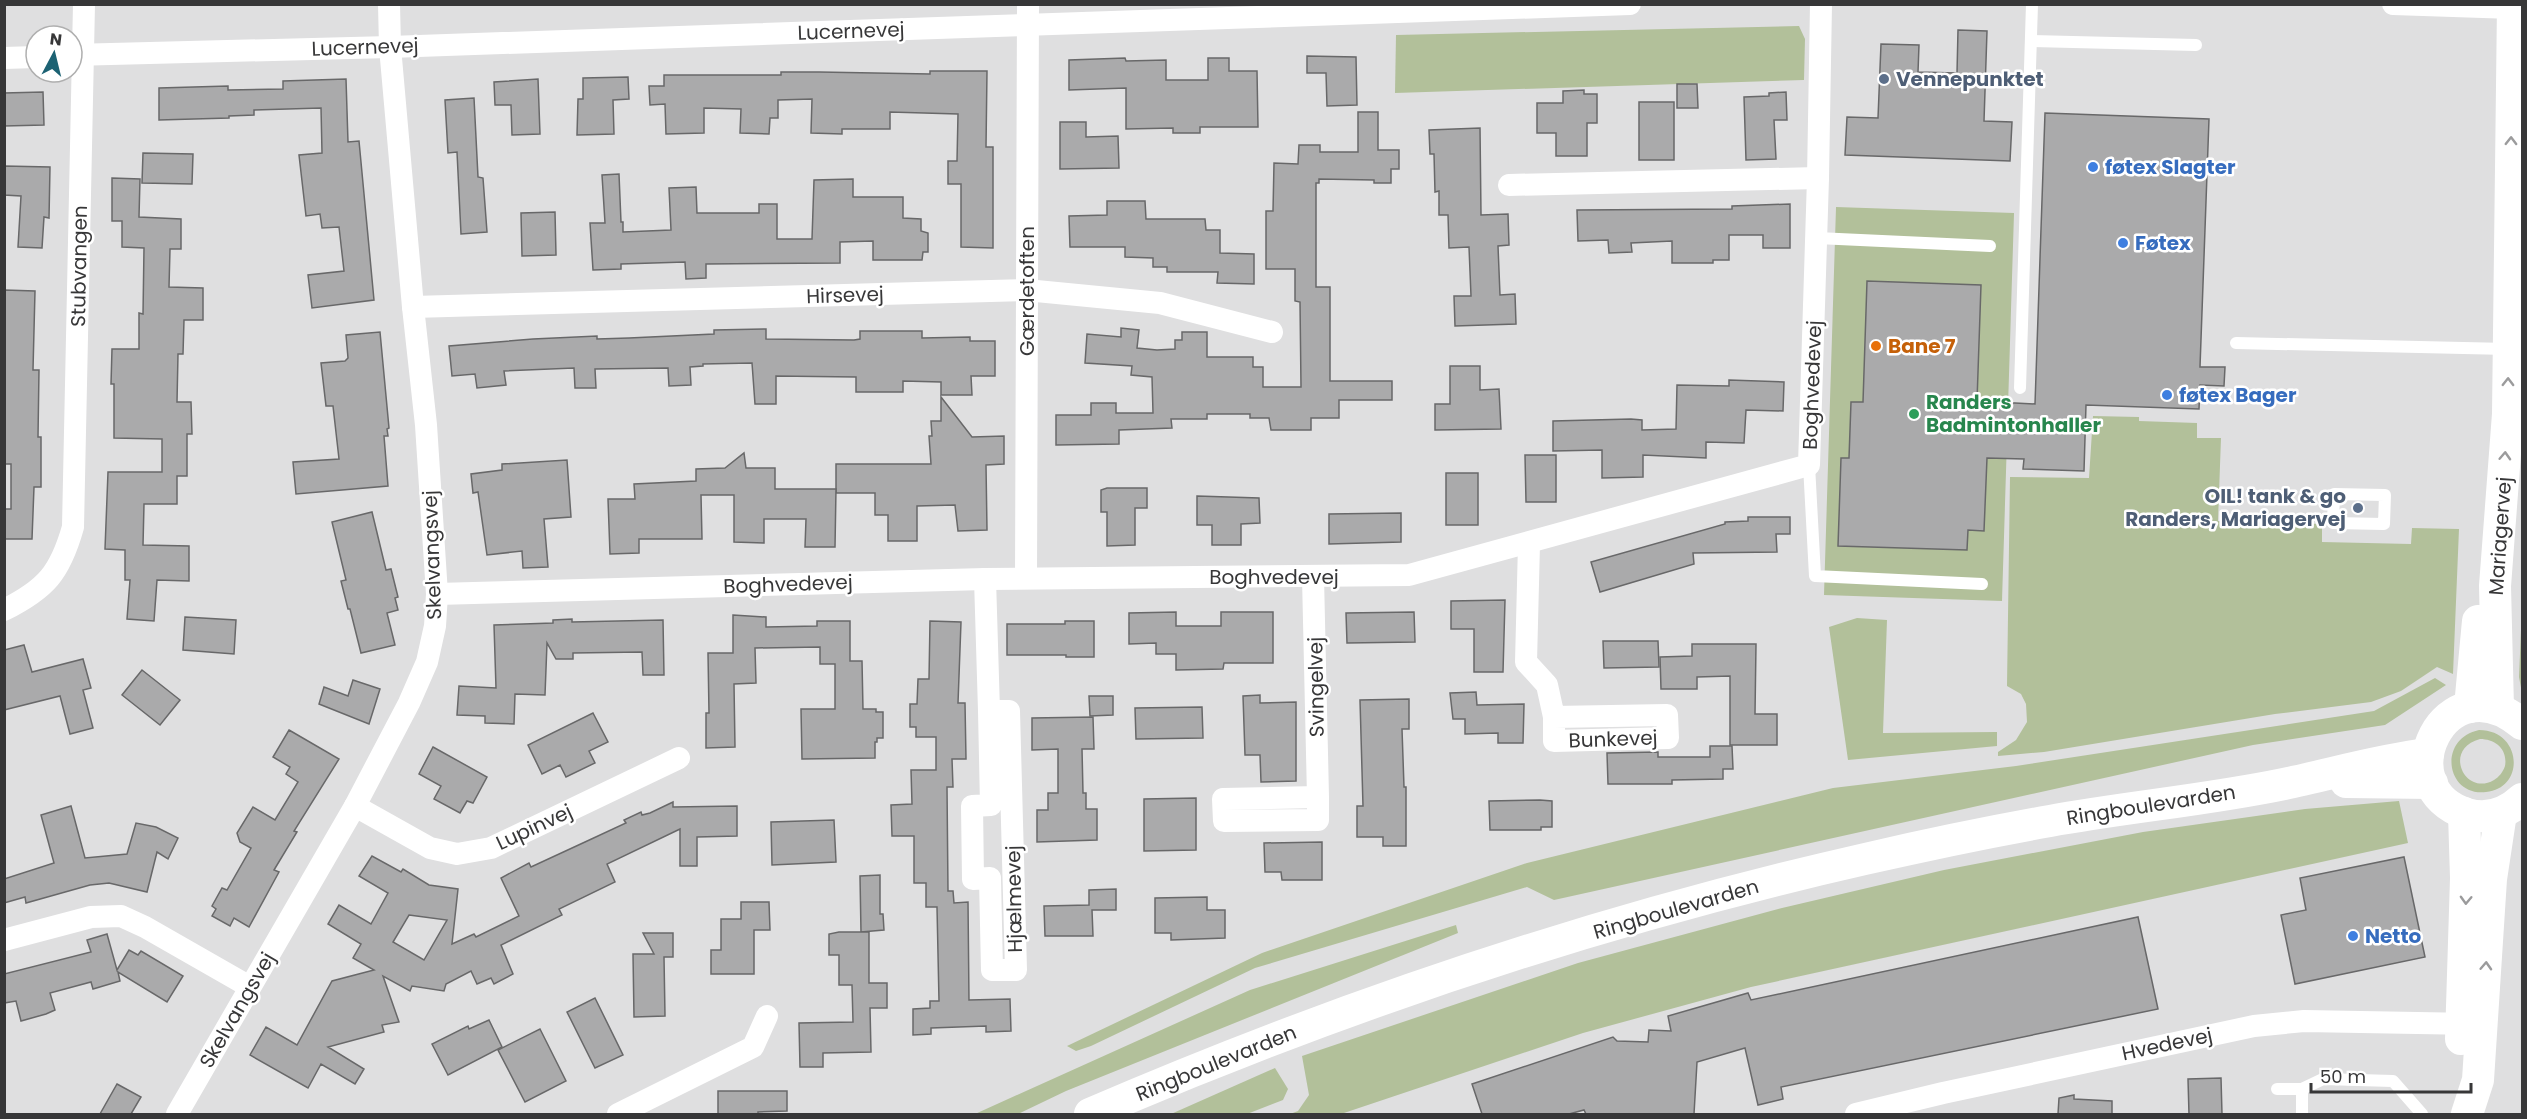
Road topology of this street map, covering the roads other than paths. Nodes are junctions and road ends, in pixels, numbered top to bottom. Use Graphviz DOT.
graph roads {
  1 [pos="84,4"];
  2 [pos="389,4"];
  3 [pos="1630,4"];
  4 [pos="1821,4"];
  5 [pos="2032,4"];
  6 [pos="2393,4"];
  7 [pos="2503,6"];
  8 [pos="1028,15"];
  9 [pos="82,24"];
  10 [pos="2031,42"];
  11 [pos="2196,45"];
  12 [pos="390,47"];
  13 [pos="84,55"];
  14 [pos="24,57"];
  15 [pos="4,58"];
  16 [pos="78,84"];
  17 [pos="1818,178"];
  18 [pos="1509,186"];
  19 [pos="1816,238"];
  20 [pos="1990,246"];
  21 [pos="1026,290"];
  22 [pos="413,307"];
  23 [pos="1272,332"];
  24 [pos="2236,343"];
  25 [pos="2498,349"];
  26 [pos="2020,388"];
  27 [pos="1809,465"];
  28 [pos="2385,495"];
  29 [pos="1529,544"];
  30 [pos="1314,577"];
  31 [pos="1026,578"];
  32 [pos="985,579"];
  33 [pos="1982,584"];
  34 [pos="437,594"];
  35 [pos="4,610"];
  36 [pos="989,711"];
  37 [pos="2497,713"];
  38 [pos="1554,717"];
  39 [pos="679,758"];
  40 [pos="2430,769"];
  41 [pos="1318,797"];
  42 [pos="355,806"];
  43 [pos="2512,806"];
  44 [pos="2464,813"];
  45 [pos="4,940"];
  46 [pos="250,987"];
  47 [pos="767,1016"];
  48 [pos="2472,1024"];
  49 [pos="2277,1089"];
  50 [pos="2302,1089"];
  51 [pos="1943,1104"];
  52 [pos="177,1114"];
  53 [pos="618,1114"];
  54 [pos="1090,1114"];
  55 [pos="1856,1114"];
  56 [pos="2302,1114"];
  57 [pos="2422,1114"];
  58 [pos="2467,1114"];
  1 -- 9 [label="street, Stubvangen"];
  2 -- 12 [label="street, Skelvangsvej"];
  3 -- 8 [label="street, Lucernevej"];
  4 -- 17 [label="street, Boghvedevej"];
  5 -- 10 [label="lane"];
  6 -- 7 [label="street"];
  7 -- 25 [label="main road, Mariagervej"];
  8 -- 12 [label="street, Lucernevej"];
  8 -- 21 [label="street, Gærdetoften"];
  10 -- 11 [label="lane"];
  10 -- 26 [label="lane"];
  12 -- 13 [label="street, Lucernevej"];
  12 -- 22 [label="street, Skelvangsvej"];
  14 -- 15 [label="street"];
  16 -- 35 [label="street, Stubvangen"];
  17 -- 18 [label="street"];
  17 -- 19 [label="street, Boghvedevej"];
  19 -- 20 [label="lane"];
  19 -- 27 [label="street, Boghvedevej"];
  21 -- 22 [label="street, Hirsevej"];
  21 -- 23 [label="street, Hirsevej"];
  21 -- 31 [label="street, Gærdetoften"];
  22 -- 34 [label="street, Skelvangsvej"];
  24 -- 25 [label="lane"];
  25 -- 37 [label="main road, Mariagervej"];
  27 -- 29 [label="street, Boghvedevej"];
  27 -- 33 [label="lane"];
  28 -- 28 [label="lane"];
  29 -- 30 [label="street, Boghvedevej"];
  29 -- 38 [label="street, Bunkevej"];
  30 -- 31 [label="street, Boghvedevej"];
  30 -- 41 [label="street, Svingelvej"];
  31 -- 32 [label="street, Boghvedevej"];
  32 -- 34 [label="street, Boghvedevej"];
  32 -- 36 [label="street, Hjælmevej"];
  34 -- 42 [label="street, Skelvangsvej"];
  36 -- 36 [label="street, Hjælmevej"];
  37 -- 40 [label="main road"];
  39 -- 42 [label="street, Lupinvej"];
  40 -- 44 [label="main road"];
  40 -- 54 [label="main road, Ringboulevarden"];
  42 -- 46 [label="street, Skelvangsvej"];
  43 -- 44 [label="main road"];
  48 -- 43 [label="main road, one-way"];
  44 -- 48 [label="main road, one-way"];
  45 -- 46 [label="street"];
  46 -- 52 [label="street, Skelvangsvej"];
  47 -- 53 [label="street"];
  48 -- 51 [label="street, Hvedevej"];
  48 -- 58 [label="main road"];
  49 -- 50 [label="lane"];
  50 -- 56 [label="lane"];
  50 -- 57 [label="lane"];
  51 -- 55 [label="street, Hvedevej"];
}
